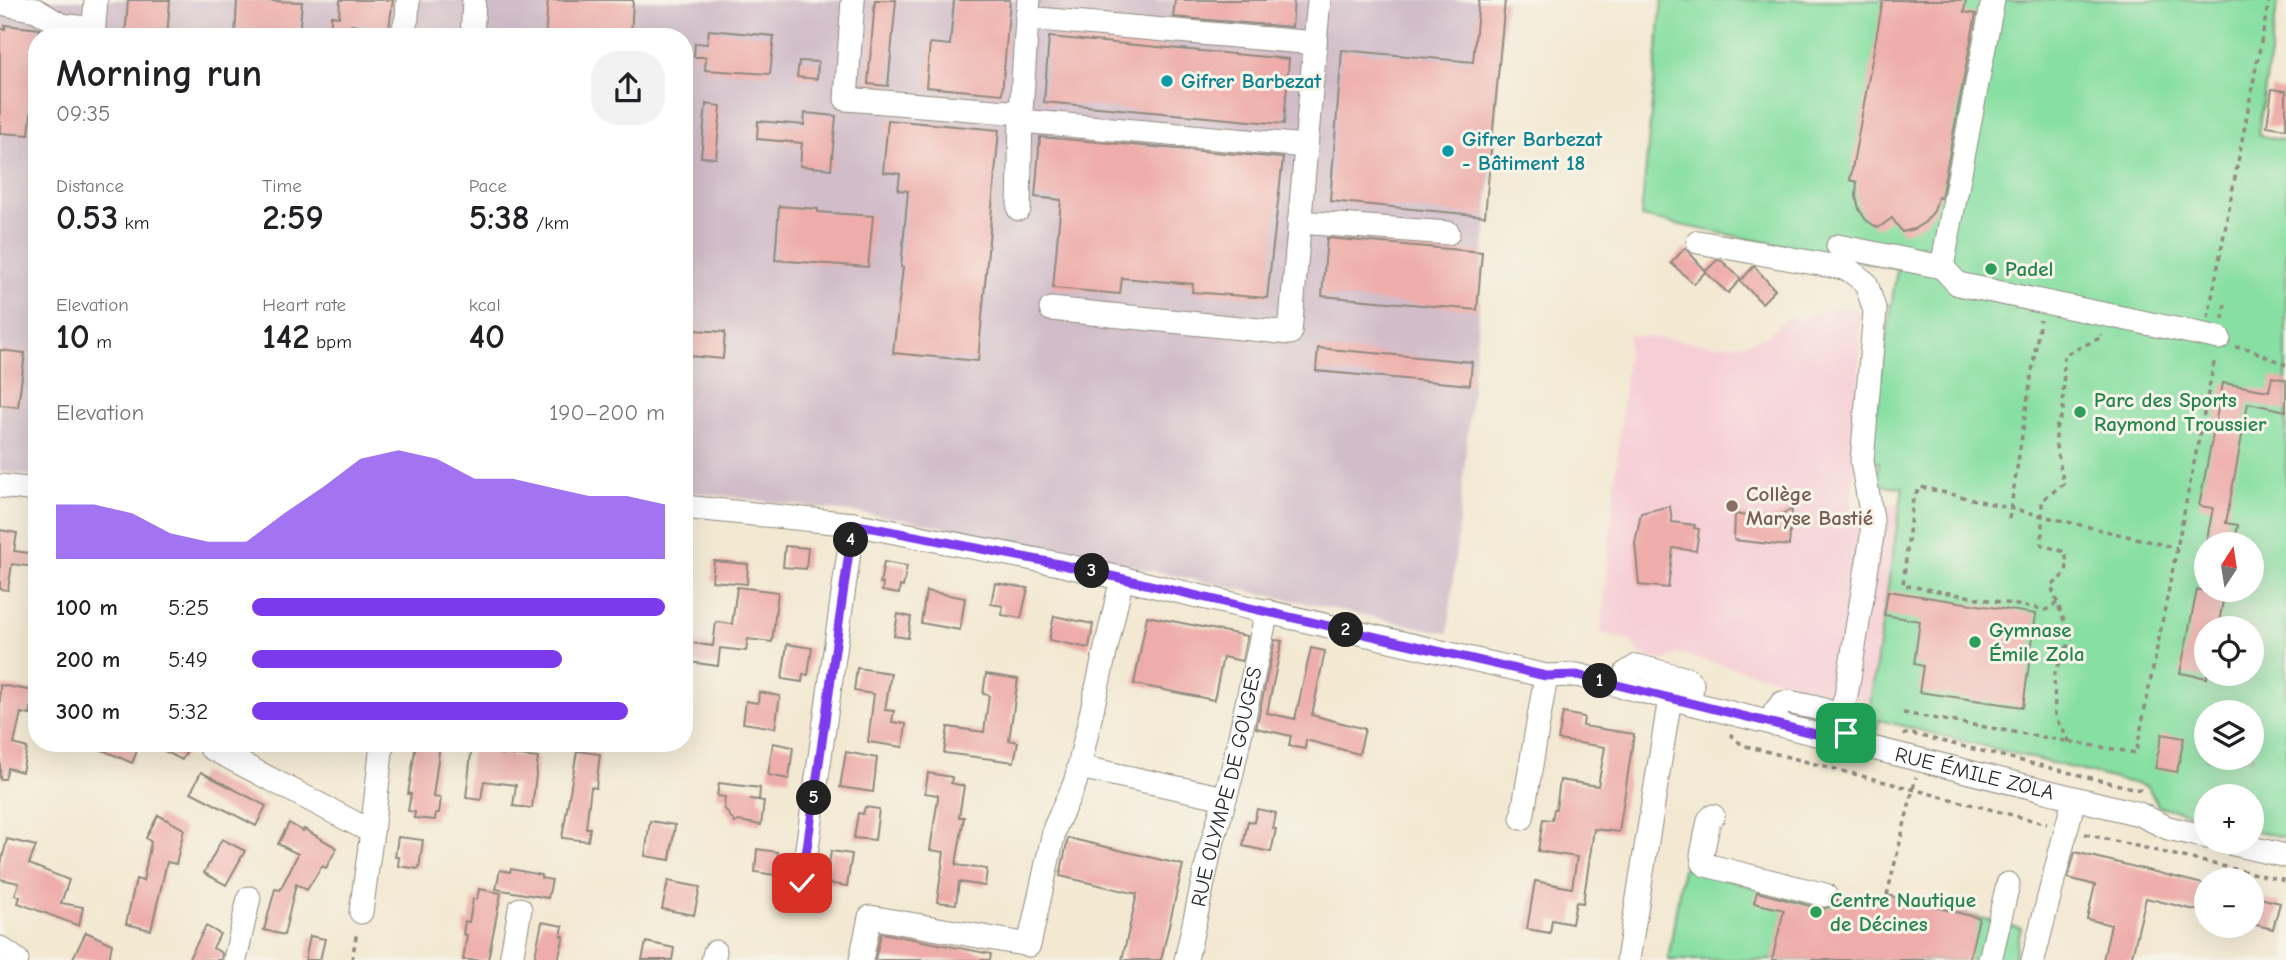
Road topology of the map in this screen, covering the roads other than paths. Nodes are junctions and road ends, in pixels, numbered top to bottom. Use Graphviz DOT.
graph roads {
  1 [pos="96,0"];
  2 [pos="408,0"];
  3 [pos="474,0"];
  4 [pos="853,0"];
  5 [pos="1319,0"];
  6 [pos="1993,0"];
  7 [pos="0,3"];
  8 [pos="1028,9"];
  9 [pos="73,28"];
  10 [pos="94,28"];
  11 [pos="404,28"];
  12 [pos="472,28"];
  13 [pos="1315,43"];
  14 [pos="1021,117"];
  15 [pos="1306,146"];
  16 [pos="1019,209"];
  17 [pos="1299,222"];
  18 [pos="1448,233"];
  19 [pos="1698,242"];
  20 [pos="1838,246"];
  21 [pos="1942,267"];
  22 [pos="1051,309"];
  23 [pos="2214,339"];
  24 [pos="0,485"];
  25 [pos="28,489"];
  26 [pos="693,508"];
  27 [pos="853,524"];
  28 [pos="1122,578"];
  29 [pos="1267,611"];
  30 [pos="1546,676"];
  31 [pos="1680,700"];
  32 [pos="1840,716"];
  33 [pos="1773,724"];
  34 [pos="1844,741"];
  35 [pos="219,752"];
  36 [pos="381,752"];
  37 [pos="1079,767"];
  38 [pos="1225,798"];
  39 [pos="2074,799"];
  40 [pos="1713,816"];
  41 [pos="1522,818"];
  42 [pos="372,832"];
  43 [pos="2194,834"];
  44 [pos="2264,851"];
  45 [pos="2286,856"];
  46 [pos="802,883"];
  47 [pos="2007,884"];
  48 [pos="1825,895"];
  49 [pos="249,898"];
  50 [pos="520,909"];
  51 [pos="361,912"];
  52 [pos="0,948"];
  53 [pos="17,960"];
  54 [pos="235,960"];
  55 [pos="512,960"];
  56 [pos="861,960"];
  57 [pos="1186,960"];
  58 [pos="1628,960"];
  59 [pos="1990,960"];
  60 [pos="2033,960"];
  1 -- 10 [label="street"];
  2 -- 11 [label="street"];
  3 -- 12 [label="street"];
  4 -- 14 [label="street"];
  5 -- 13 [label="street"];
  6 -- 21 [label="street"];
  7 -- 9 [label="street"];
  8 -- 13 [label="street"];
  8 -- 14 [label="street"];
  13 -- 15 [label="street"];
  14 -- 15 [label="street"];
  14 -- 16 [label="street"];
  15 -- 17 [label="street"];
  17 -- 18 [label="street"];
  17 -- 22 [label="street"];
  19 -- 32 [label="street"];
  20 -- 21 [label="street"];
  21 -- 23 [label="street"];
  24 -- 25 [label="street"];
  26 -- 27 [label="street"];
  27 -- 28 [label="street"];
  27 -- 46 [label="street"];
  28 -- 29 [label="street"];
  28 -- 37 [label="street"];
  29 -- 30 [label="street"];
  29 -- 38 [label="street, RUE OLYMPE DE GOUGES"];
  30 -- 31 [label="street"];
  30 -- 41 [label="street"];
  31 -- 33 [label="street, RUE ÉMILE ZOLA"];
  31 -- 58 [label="street"];
  32 -- 33 [label="street"];
  32 -- 34 [label="street"];
  33 -- 34 [label="street, RUE ÉMILE ZOLA"];
  34 -- 39 [label="street, RUE ÉMILE ZOLA"];
  35 -- 42 [label="street"];
  36 -- 42 [label="street"];
  37 -- 38 [label="street"];
  37 -- 56 [label="street"];
  38 -- 57 [label="street, RUE OLYMPE DE GOUGES"];
  39 -- 43 [label="street, RUE ÉMILE ZOLA"];
  39 -- 60 [label="street, RUE ÉMILE ZOLA"];
  40 -- 48 [label="street"];
  42 -- 51 [label="street"];
  44 -- 45 [label="street"];
  47 -- 59 [label="street"];
  49 -- 54 [label="street"];
  50 -- 55 [label="street"];
  52 -- 53 [label="street"];
}
